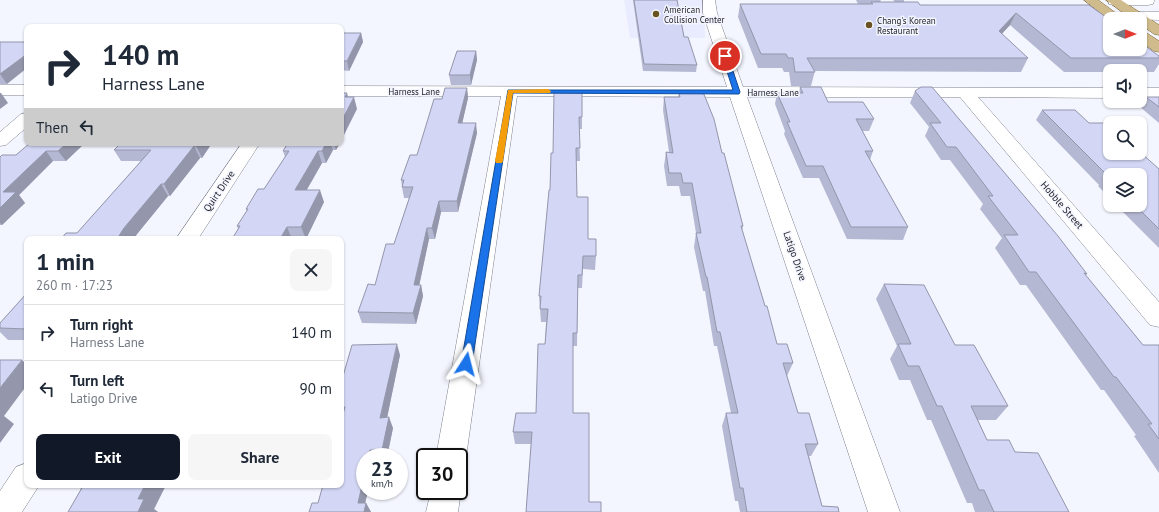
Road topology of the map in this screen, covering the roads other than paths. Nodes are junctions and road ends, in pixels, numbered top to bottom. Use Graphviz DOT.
graph roads {
  1 [pos="709,0"];
  2 [pos="1147,0"];
  3 [pos="1110,4"];
  4 [pos="1086,5"];
  5 [pos="1159,8"];
  6 [pos="1128,12"];
  7 [pos="1147,16"];
  8 [pos="1159,16"];
  9 [pos="1147,23"];
  10 [pos="1159,31"];
  11 [pos="1147,39"];
  12 [pos="1159,48"];
  13 [pos="0,90"];
  14 [pos="24,90"];
  15 [pos="344,91"];
  16 [pos="510,91"];
  17 [pos="737,92"];
  18 [pos="964,92"];
  19 [pos="1103,93"];
  20 [pos="1147,93"];
  21 [pos="1159,93"];
  22 [pos="24,121"];
  23 [pos="0,141"];
  24 [pos="249,146"];
  25 [pos="189,236"];
  26 [pos="1159,318"];
  27 [pos="452,448"];
  28 [pos="24,482"];
  29 [pos="444,500"];
  30 [pos="4,512"];
  31 [pos="442,512"];
  32 [pos="884,512"];
  1 -- 17 [label="street, Latigo Drive"];
  2 -- 3 [label="street"];
  2 -- 5 [label="street"];
  3 -- 4 [label="main road"];
  3 -- 6 [label="main road"];
  7 -- 8 [label="street"];
  9 -- 10 [label="main road"];
  11 -- 12 [label="main road"];
  13 -- 14 [label="street"];
  15 -- 16 [label="street, Harness Lane"];
  16 -- 17 [label="street, Harness Lane"];
  16 -- 27 [label="street"];
  17 -- 18 [label="street, Harness Lane"];
  17 -- 32 [label="street, Latigo Drive"];
  18 -- 19 [label="street, Harness Lane"];
  18 -- 26 [label="street, Hobble Street"];
  20 -- 21 [label="street"];
  22 -- 23 [label="street"];
  24 -- 25 [label="street, Quirt Drive"];
  28 -- 30 [label="street"];
  29 -- 31 [label="street"];
}
